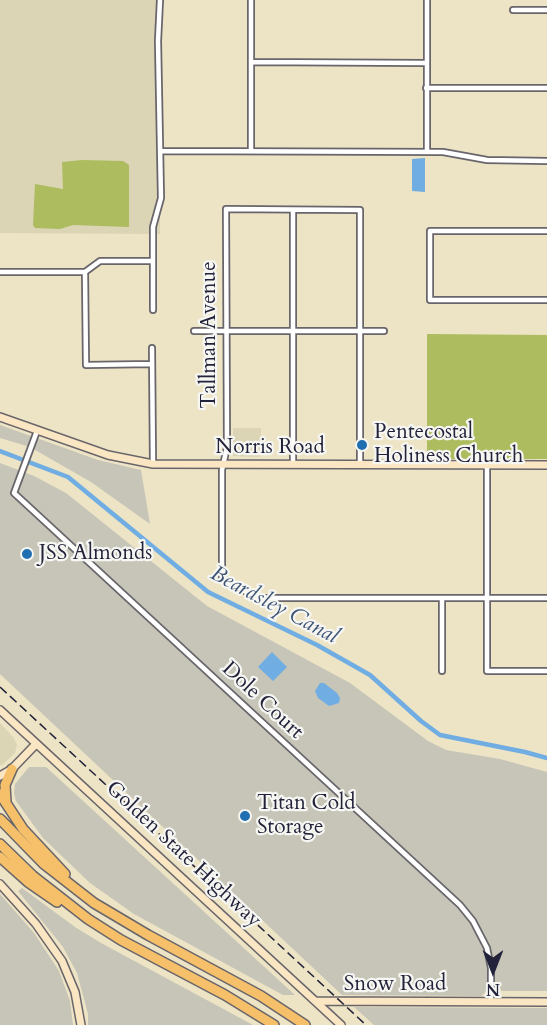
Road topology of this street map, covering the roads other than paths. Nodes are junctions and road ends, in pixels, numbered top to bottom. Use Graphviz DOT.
graph roads {
  1 [pos="160,0"];
  2 [pos="251,0"];
  3 [pos="427,0"];
  4 [pos="513,9"];
  5 [pos="547,10"];
  6 [pos="251,62"];
  7 [pos="426,63"];
  8 [pos="426,88"];
  9 [pos="547,88"];
  10 [pos="161,151"];
  11 [pos="251,151"];
  12 [pos="427,152"];
  13 [pos="547,161"];
  14 [pos="293,210"];
  15 [pos="547,231"];
  16 [pos="153,261"];
  17 [pos="0,272"];
  18 [pos="85,272"];
  19 [pos="547,300"];
  20 [pos="153,310"];
  21 [pos="194,331"];
  22 [pos="227,331"];
  23 [pos="293,331"];
  24 [pos="360,331"];
  25 [pos="384,331"];
  26 [pos="152,348"];
  27 [pos="152,364"];
  28 [pos="0,417"];
  29 [pos="37,430"];
  30 [pos="153,464"];
  31 [pos="223,464"];
  32 [pos="293,464"];
  33 [pos="360,465"];
  34 [pos="487,465"];
  35 [pos="547,465"];
  36 [pos="442,598"];
  37 [pos="487,598"];
  38 [pos="547,598"];
  39 [pos="442,671"];
  40 [pos="547,671"];
  41 [pos="0,710"];
  42 [pos="36,744"];
  43 [pos="12,769"];
  44 [pos="0,776"];
  45 [pos="0,794"];
  46 [pos="6,804"];
  47 [pos="0,819"];
  48 [pos="0,844"];
  49 [pos="0,857"];
  50 [pos="0,884"];
  51 [pos="94,903"];
  52 [pos="88,919"];
  53 [pos="315,1001"];
  54 [pos="491,1002"];
  55 [pos="547,1002"];
  56 [pos="81,1025"];
  57 [pos="274,1025"];
  58 [pos="305,1025"];
  59 [pos="341,1025"];
  1 -- 10 [label="street"];
  2 -- 6 [label="street"];
  3 -- 7 [label="street"];
  4 -- 5 [label="street"];
  6 -- 7 [label="street"];
  6 -- 11 [label="street"];
  7 -- 8 [label="street"];
  8 -- 9 [label="street"];
  8 -- 12 [label="street"];
  10 -- 11 [label="street"];
  10 -- 16 [label="street"];
  11 -- 12 [label="street"];
  12 -- 13 [label="street"];
  14 -- 22 [label="street, Tallman Avenue"];
  14 -- 23 [label="street"];
  14 -- 24 [label="street"];
  15 -- 19 [label="street"];
  16 -- 18 [label="street"];
  16 -- 20 [label="street"];
  17 -- 18 [label="street"];
  18 -- 27 [label="street"];
  21 -- 22 [label="street"];
  22 -- 23 [label="street"];
  22 -- 31 [label="street, Tallman Avenue"];
  23 -- 24 [label="street"];
  23 -- 32 [label="street"];
  24 -- 25 [label="street"];
  24 -- 33 [label="street"];
  26 -- 27 [label="street"];
  27 -- 30 [label="street"];
  28 -- 29 [label="street, Norris Road"];
  29 -- 30 [label="street, Norris Road"];
  29 -- 54 [label="street, Dole Court"];
  30 -- 31 [label="street, Norris Road"];
  31 -- 32 [label="street, Norris Road"];
  31 -- 36 [label="street, Tallman Avenue"];
  32 -- 33 [label="street, Norris Road"];
  33 -- 34 [label="street, Norris Road"];
  34 -- 35 [label="street, Norris Road"];
  34 -- 37 [label="street"];
  36 -- 37 [label="street"];
  36 -- 39 [label="street"];
  37 -- 38 [label="street"];
  37 -- 40 [label="street"];
  41 -- 42 [label="street, Golden State Highway"];
  42 -- 43 [label="street"];
  42 -- 53 [label="street, Golden State Highway"];
  43 -- 44 [label="street"];
  43 -- 46 [label="highway"];
  45 -- 46 [label="highway"];
  46 -- 51 [label="highway"];
  47 -- 51 [label="highway"];
  48 -- 52 [label="highway"];
  49 -- 52 [label="highway"];
  50 -- 56 [label="street"];
  51 -- 58 [label="highway"];
  52 -- 57 [label="highway"];
  53 -- 54 [label="street, Snow Road"];
  53 -- 59 [label="street, Golden State Highway"];
  54 -- 55 [label="street, Snow Road"];
}
